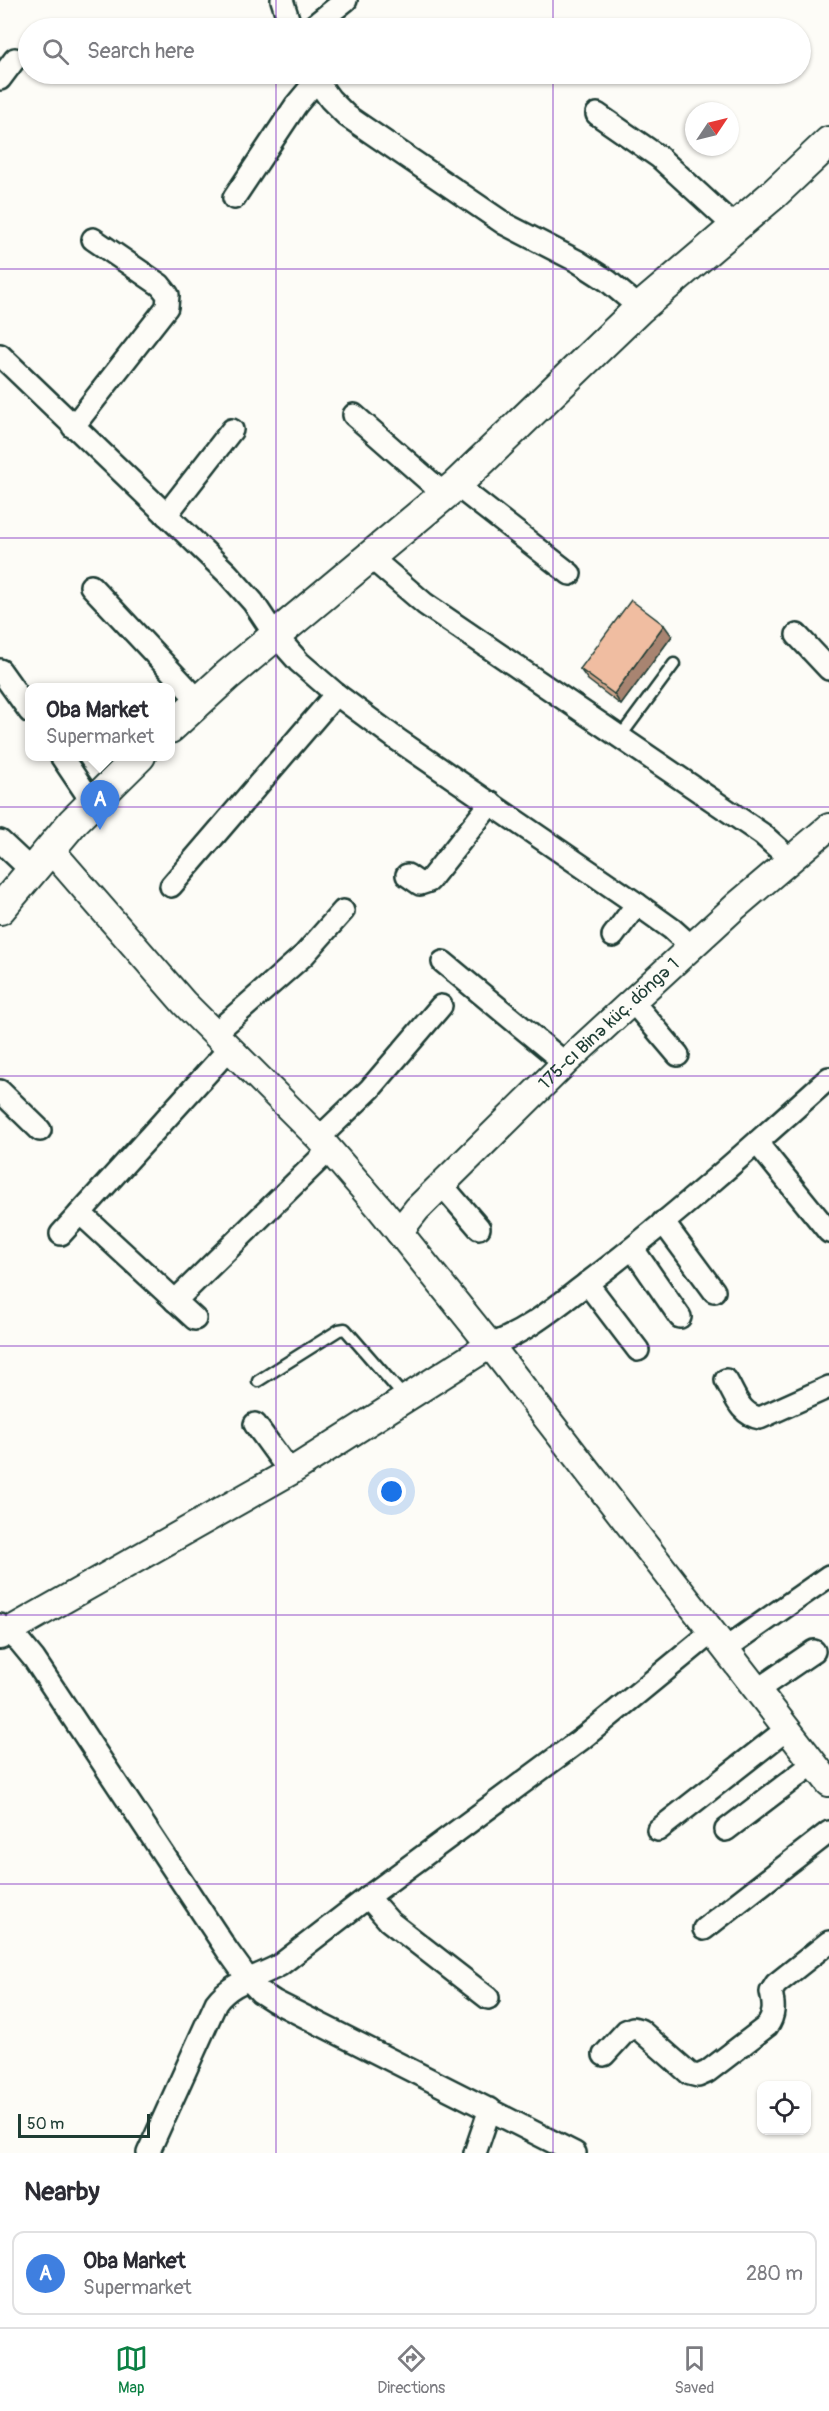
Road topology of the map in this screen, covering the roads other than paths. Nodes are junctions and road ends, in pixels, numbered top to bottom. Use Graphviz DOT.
graph roads {
  1 [pos="282,0"];
  2 [pos="346,0"];
  3 [pos="288,18"];
  4 [pos="324,18"];
  5 [pos="15,59"];
  6 [pos="0,79"];
  7 [pos="310,84"];
  8 [pos="319,84"];
  9 [pos="597,114"];
  10 [pos="829,142"];
  11 [pos="234,198"];
  12 [pos="735,227"];
  13 [pos="93,239"];
  14 [pos="640,308"];
  15 [pos="0,355"];
  16 [pos="354,415"];
  17 [pos="73,427"];
  18 [pos="232,430"];
  19 [pos="450,490"];
  20 [pos="166,515"];
  21 [pos="369,556"];
  22 [pos="570,574"];
  23 [pos="92,586"];
  24 [pos="275,635"];
  25 [pos="797,635"];
  26 [pos="674,664"];
  27 [pos="829,669"];
  28 [pos="0,670"];
  29 [pos="336,694"];
  30 [pos="199,701"];
  31 [pos="25,705"];
  32 [pos="175,724"];
  33 [pos="620,737"];
  34 [pos="64,761"];
  35 [pos="135,761"];
  36 [pos="92,802"];
  37 [pos="491,803"];
  38 [pos="829,827"];
  39 [pos="0,841"];
  40 [pos="790,860"];
  41 [pos="42,861"];
  42 [pos="407,875"];
  43 [pos="171,886"];
  44 [pos="637,904"];
  45 [pos="0,909"];
  46 [pos="343,911"];
  47 [pos="613,936"];
  48 [pos="693,948"];
  49 [pos="443,962"];
  50 [pos="633,1002"];
  51 [pos="441,1006"];
  52 [pos="222,1042"];
  53 [pos="678,1055"];
  54 [pos="565,1063"];
  55 [pos="829,1078"];
  56 [pos="0,1091"];
  57 [pos="40,1130"];
  58 [pos="757,1143"];
  59 [pos="325,1144"];
  60 [pos="442,1185"];
  61 [pos="80,1213"];
  62 [pos="663,1222"];
  63 [pos="479,1228"];
  64 [pos="399,1232"];
  65 [pos="829,1232"];
  66 [pos="61,1234"];
  67 [pos="633,1249"];
  68 [pos="587,1283"];
  69 [pos="714,1291"];
  70 [pos="175,1301"];
  71 [pos="680,1317"];
  72 [pos="195,1319"];
  73 [pos="490,1345"];
  74 [pos="638,1350"];
  75 [pos="726,1380"];
  76 [pos="258,1381"];
  77 [pos="829,1387"];
  78 [pos="406,1399"];
  79 [pos="255,1424"];
  80 [pos="290,1472"];
  81 [pos="829,1576"];
  82 [pos="2,1631"];
  83 [pos="718,1641"];
  84 [pos="814,1652"];
  85 [pos="757,1690"];
  86 [pos="787,1729"];
  87 [pos="825,1777"];
  88 [pos="658,1830"];
  89 [pos="726,1830"];
  90 [pos="829,1832"];
  91 [pos="368,1897"];
  92 [pos="704,1929"];
  93 [pos="829,1942"];
  94 [pos="248,1979"];
  95 [pos="488,1998"];
  96 [pos="604,2055"];
  97 [pos="490,2109"];
  98 [pos="148,2153"];
  99 [pos="475,2153"];
  100 [pos="575,2153"];
  1 -- 3 [label="street"];
  2 -- 4 [label="street"];
  5 -- 6 [label="street"];
  7 -- 11 [label="street"];
  8 -- 14 [label="street"];
  9 -- 12 [label="street"];
  10 -- 12 [label="main road"];
  12 -- 14 [label="main road"];
  13 -- 17 [label="street"];
  14 -- 19 [label="main road"];
  15 -- 17 [label="street"];
  16 -- 19 [label="street"];
  17 -- 20 [label="street"];
  18 -- 20 [label="street"];
  19 -- 21 [label="main road"];
  19 -- 22 [label="street"];
  20 -- 24 [label="street"];
  21 -- 24 [label="main road"];
  21 -- 33 [label="street"];
  23 -- 30 [label="street"];
  24 -- 29 [label="street"];
  24 -- 30 [label="main road"];
  25 -- 27 [label="street"];
  26 -- 33 [label="lane"];
  28 -- 31 [label="street"];
  29 -- 37 [label="street"];
  29 -- 43 [label="street"];
  30 -- 32 [label="main road"];
  33 -- 40 [label="street"];
  34 -- 36 [label="street"];
  35 -- 36 [label="main road"];
  36 -- 41 [label="main road"];
  37 -- 42 [label="street"];
  37 -- 44 [label="street"];
  38 -- 40 [label="street, 175-cı Binə küç. döngə 1"];
  39 -- 41 [label="street"];
  40 -- 48 [label="street, 175-cı Binə küç. döngə 1"];
  41 -- 45 [label="main road"];
  41 -- 52 [label="street"];
  44 -- 47 [label="street"];
  44 -- 48 [label="street"];
  46 -- 52 [label="street"];
  48 -- 50 [label="street, 175-cı Binə küç. döngə 1"];
  49 -- 54 [label="street"];
  50 -- 53 [label="street"];
  50 -- 54 [label="street, 175-cı Binə küç. döngə 1"];
  51 -- 59 [label="street"];
  52 -- 59 [label="street"];
  52 -- 61 [label="street"];
  54 -- 60 [label="street, 175-cı Binə küç. döngə 1"];
  55 -- 58 [label="street"];
  56 -- 57 [label="street"];
  58 -- 62 [label="street"];
  58 -- 65 [label="street"];
  59 -- 64 [label="street"];
  59 -- 70 [label="street"];
  60 -- 63 [label="street"];
  60 -- 64 [label="street, 175-cı Binə küç. döngə 1"];
  61 -- 66 [label="street"];
  61 -- 70 [label="street"];
  62 -- 67 [label="street"];
  62 -- 69 [label="street"];
  64 -- 73 [label="street"];
  67 -- 68 [label="street"];
  67 -- 71 [label="street"];
  68 -- 73 [label="street"];
  68 -- 74 [label="street"];
  70 -- 72 [label="street"];
  73 -- 78 [label="street"];
  73 -- 83 [label="street"];
  75 -- 77 [label="street"];
  76 -- 78 [label="lane"];
  78 -- 80 [label="street"];
  79 -- 80 [label="street"];
  80 -- 82 [label="street"];
  81 -- 83 [label="street"];
  82 -- 94 [label="street"];
  83 -- 85 [label="street"];
  83 -- 91 [label="street"];
  84 -- 85 [label="street"];
  85 -- 86 [label="street"];
  86 -- 87 [label="street"];
  86 -- 88 [label="street"];
  87 -- 89 [label="street"];
  90 -- 92 [label="street"];
  91 -- 94 [label="street"];
  91 -- 95 [label="street"];
  93 -- 96 [label="street"];
  94 -- 97 [label="street"];
  94 -- 98 [label="street"];
  97 -- 99 [label="street"];
  97 -- 100 [label="street"];
}
